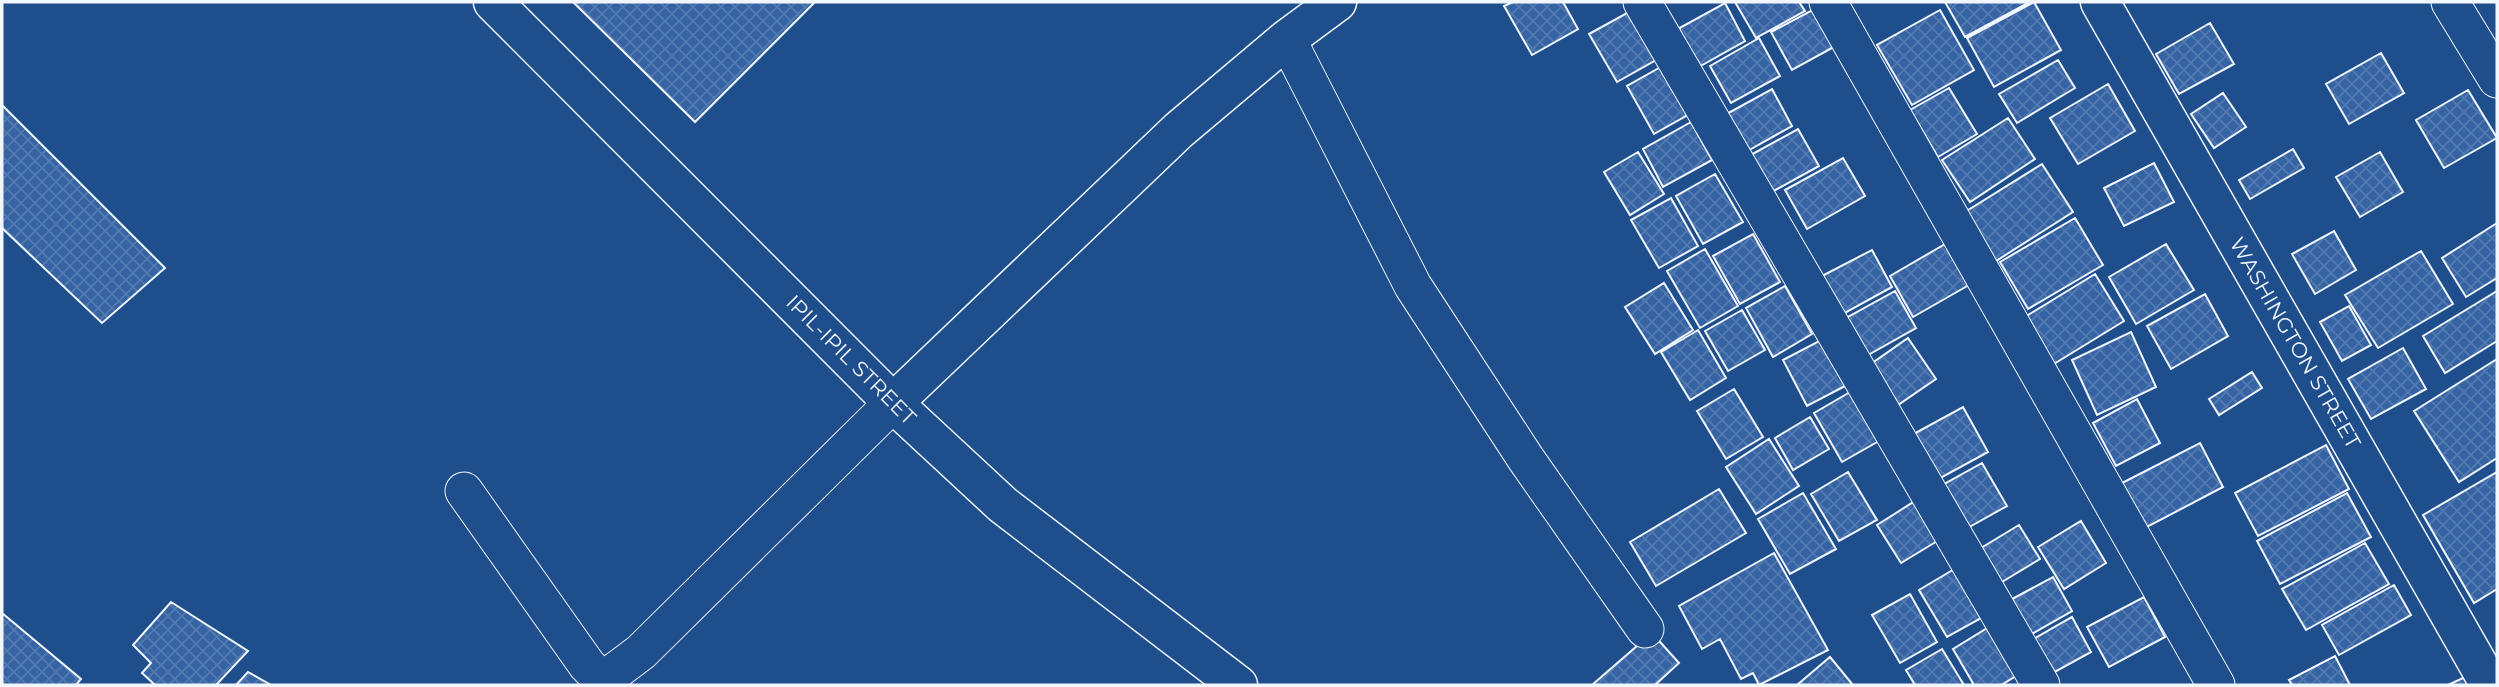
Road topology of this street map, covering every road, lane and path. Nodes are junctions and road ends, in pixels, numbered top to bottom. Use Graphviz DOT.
graph roads {
  1 [pos="493,2"];
  2 [pos="1642,2"];
  3 [pos="1828,2"];
  4 [pos="2100,2"];
  5 [pos="2450,2"];
  6 [pos="1329,4"];
  7 [pos="1287,39"];
  8 [pos="2497,79"];
  9 [pos="893,403"];
  10 [pos="464,491"];
  11 [pos="1645,629"];
  12 [pos="1238,685"];
  13 [pos="2041,685"];
  14 [pos="2216,685"];
  15 [pos="2490,685"];
  1 -- 9 [label="street, IPIL-IPIL STREET"];
  2 -- 13 [label="street"];
  3 -- 14 [label="street"];
  4 -- 15 [label="street, WASHINGTON STREET"];
  5 -- 8 [label="street"];
  6 -- 7 [label="street"];
  7 -- 9 [label="street"];
  7 -- 11 [label="street"];
  9 -- 10 [label="street"];
  9 -- 12 [label="street, IPIL-IPIL STREET"];
}
